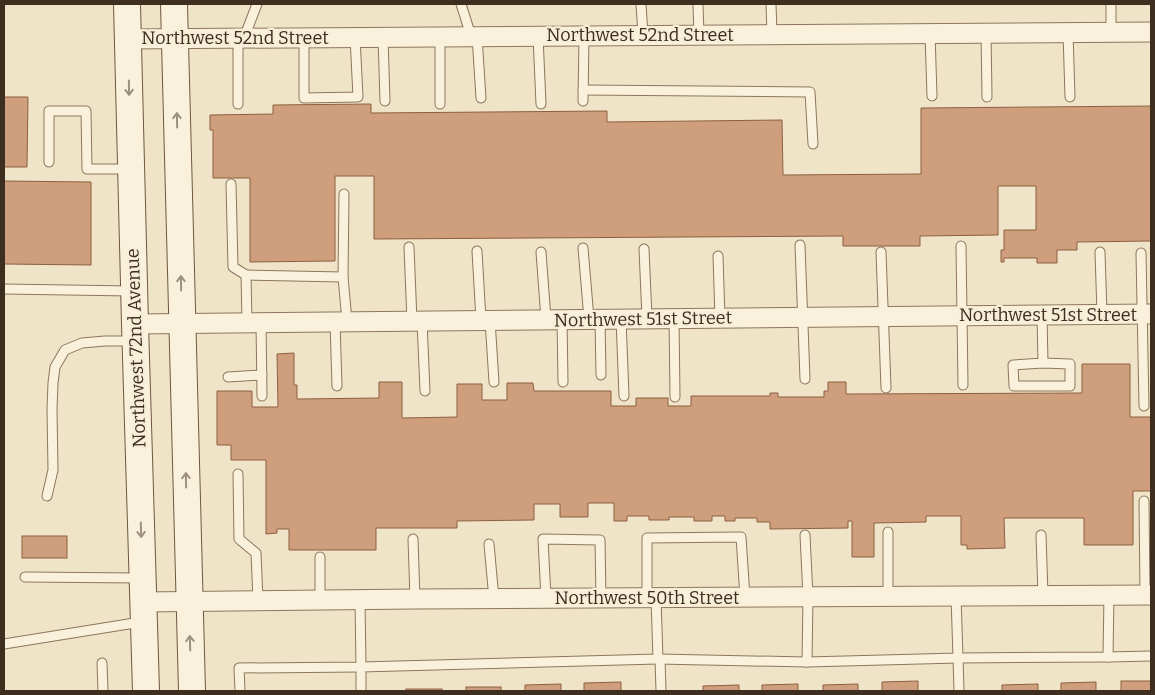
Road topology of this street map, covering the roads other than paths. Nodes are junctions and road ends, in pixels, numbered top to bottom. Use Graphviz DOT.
graph roads {
  1 [pos="127,4"];
  2 [pos="174,4"];
  3 [pos="257,4"];
  4 [pos="461,4"];
  5 [pos="641,4"];
  6 [pos="698,4"];
  7 [pos="771,4"];
  8 [pos="1111,4"];
  9 [pos="1068,32"];
  10 [pos="1111,32"];
  11 [pos="1151,32"];
  12 [pos="930,33"];
  13 [pos="986,33"];
  14 [pos="772,34"];
  15 [pos="643,35"];
  16 [pos="699,35"];
  17 [pos="440,36"];
  18 [pos="474,36"];
  19 [pos="538,36"];
  20 [pos="584,36"];
  21 [pos="304,37"];
  22 [pos="355,37"];
  23 [pos="383,37"];
  24 [pos="175,38"];
  25 [pos="241,38"];
  26 [pos="128,39"];
  27 [pos="583,90"];
  28 [pos="932,96"];
  29 [pos="987,97"];
  30 [pos="1070,97"];
  31 [pos="481,98"];
  32 [pos="583,100"];
  33 [pos="385,101"];
  34 [pos="238,104"];
  35 [pos="440,104"];
  36 [pos="541,104"];
  37 [pos="813,144"];
  38 [pos="49,162"];
  39 [pos="131,169"];
  40 [pos="232,184"];
  41 [pos="344,194"];
  42 [pos="800,245"];
  43 [pos="962,246"];
  44 [pos="409,247"];
  45 [pos="583,248"];
  46 [pos="644,249"];
  47 [pos="477,251"];
  48 [pos="541,252"];
  49 [pos="881,252"];
  50 [pos="1100,252"];
  51 [pos="1141,253"];
  52 [pos="718,256"];
  53 [pos="246,275"];
  54 [pos="343,277"];
  55 [pos="4,289"];
  56 [pos="134,291"];
  57 [pos="1102,314"];
  58 [pos="1147,314"];
  59 [pos="1042,315"];
  60 [pos="884,316"];
  61 [pos="963,316"];
  62 [pos="802,317"];
  63 [pos="648,318"];
  64 [pos="674,318"];
  65 [pos="720,318"];
  66 [pos="554,319"];
  67 [pos="595,319"];
  68 [pos="621,319"];
  69 [pos="486,320"];
  70 [pos="341,321"];
  71 [pos="417,321"];
  72 [pos="254,322"];
  73 [pos="182,323"];
  74 [pos="135,333"];
  75 [pos="1043,363"];
  76 [pos="262,375"];
  77 [pos="601,375"];
  78 [pos="228,377"];
  79 [pos="805,379"];
  80 [pos="494,382"];
  81 [pos="563,382"];
  82 [pos="963,385"];
  83 [pos="337,386"];
  84 [pos="886,388"];
  85 [pos="425,390"];
  86 [pos="262,396"];
  87 [pos="624,396"];
  88 [pos="676,397"];
  89 [pos="1144,406"];
  90 [pos="238,474"];
  91 [pos="47,496"];
  92 [pos="1144,501"];
  93 [pos="888,532"];
  94 [pos="805,535"];
  95 [pos="1041,535"];
  96 [pos="413,539"];
  97 [pos="490,544"];
  98 [pos="320,557"];
  99 [pos="25,577"];
  100 [pos="1043,595"];
  101 [pos="1109,595"];
  102 [pos="1148,595"];
  103 [pos="888,596"];
  104 [pos="956,596"];
  105 [pos="745,597"];
  106 [pos="808,597"];
  107 [pos="494,598"];
  108 [pos="546,598"];
  109 [pos="601,598"];
  110 [pos="651,598"];
  111 [pos="415,599"];
  112 [pos="143,600"];
  113 [pos="258,600"];
  114 [pos="320,600"];
  115 [pos="360,600"];
  116 [pos="189,601"];
  117 [pos="4,644"];
  118 [pos="1151,656"];
  119 [pos="1108,657"];
  120 [pos="958,658"];
  121 [pos="659,659"];
  122 [pos="806,662"];
  123 [pos="102,663"];
  124 [pos="361,667"];
  125 [pos="104,691"];
  126 [pos="146,691"];
  127 [pos="192,691"];
  128 [pos="240,691"];
  129 [pos="361,691"];
  130 [pos="661,691"];
  131 [pos="959,691"];
  1 -- 26 [label="main road, Northwest 72nd Avenue"];
  2 -- 24 [label="main road"];
  3 -- 25 [label="lane"];
  4 -- 18 [label="lane"];
  5 -- 15 [label="lane"];
  6 -- 16 [label="lane"];
  7 -- 14 [label="lane"];
  8 -- 10 [label="lane"];
  9 -- 10 [label="street, Northwest 52nd Street"];
  9 -- 13 [label="street, Northwest 52nd Street"];
  9 -- 30 [label="lane"];
  10 -- 11 [label="street, Northwest 52nd Street"];
  12 -- 13 [label="street, Northwest 52nd Street"];
  12 -- 14 [label="street, Northwest 52nd Street"];
  12 -- 28 [label="lane"];
  13 -- 29 [label="lane"];
  14 -- 16 [label="street, Northwest 52nd Street"];
  15 -- 16 [label="street, Northwest 52nd Street"];
  15 -- 20 [label="street, Northwest 52nd Street"];
  17 -- 18 [label="street, Northwest 52nd Street"];
  17 -- 23 [label="street, Northwest 52nd Street"];
  17 -- 35 [label="lane"];
  18 -- 19 [label="street, Northwest 52nd Street"];
  18 -- 31 [label="lane"];
  19 -- 20 [label="street, Northwest 52nd Street"];
  19 -- 36 [label="lane"];
  20 -- 27 [label="lane"];
  21 -- 22 [label="street, Northwest 52nd Street"];
  21 -- 22 [label="lane"];
  21 -- 25 [label="street, Northwest 52nd Street"];
  22 -- 23 [label="street, Northwest 52nd Street"];
  23 -- 33 [label="lane"];
  24 -- 25 [label="street, Northwest 52nd Street"];
  24 -- 26 [label="street, Northwest 52nd Street"];
  73 -- 24 [label="main road, one-way"];
  25 -- 34 [label="lane"];
  26 -- 39 [label="main road, Northwest 72nd Avenue, one-way"];
  27 -- 32 [label="lane"];
  27 -- 37 [label="lane"];
  38 -- 39 [label="lane"];
  39 -- 56 [label="main road, Northwest 72nd Avenue"];
  40 -- 53 [label="lane"];
  41 -- 54 [label="lane"];
  42 -- 62 [label="lane"];
  43 -- 61 [label="lane"];
  44 -- 71 [label="lane"];
  45 -- 67 [label="lane"];
  46 -- 63 [label="lane"];
  47 -- 69 [label="lane"];
  48 -- 66 [label="lane"];
  49 -- 60 [label="lane"];
  50 -- 57 [label="lane"];
  51 -- 58 [label="lane"];
  52 -- 65 [label="lane"];
  53 -- 54 [label="lane"];
  53 -- 72 [label="lane"];
  54 -- 70 [label="lane"];
  55 -- 56 [label="lane"];
  56 -- 74 [label="main road, Northwest 72nd Avenue"];
  57 -- 58 [label="street, Northwest 51st Street"];
  57 -- 59 [label="street, Northwest 51st Street"];
  58 -- 89 [label="lane"];
  59 -- 61 [label="street, Northwest 51st Street"];
  59 -- 75 [label="lane"];
  60 -- 61 [label="street, Northwest 51st Street"];
  60 -- 62 [label="street, Northwest 51st Street"];
  60 -- 84 [label="lane"];
  61 -- 82 [label="lane"];
  62 -- 65 [label="street, Northwest 51st Street"];
  62 -- 79 [label="lane"];
  63 -- 64 [label="street, Northwest 51st Street"];
  63 -- 68 [label="street, Northwest 51st Street"];
  64 -- 65 [label="street, Northwest 51st Street"];
  64 -- 88 [label="lane"];
  66 -- 67 [label="street, Northwest 51st Street"];
  66 -- 69 [label="street, Northwest 51st Street"];
  66 -- 81 [label="lane"];
  67 -- 68 [label="street, Northwest 51st Street"];
  67 -- 77 [label="lane"];
  68 -- 87 [label="lane"];
  69 -- 71 [label="street, Northwest 51st Street"];
  69 -- 80 [label="lane"];
  70 -- 71 [label="street, Northwest 51st Street"];
  70 -- 72 [label="street, Northwest 51st Street"];
  70 -- 83 [label="lane"];
  71 -- 85 [label="lane"];
  72 -- 73 [label="street, Northwest 51st Street"];
  72 -- 76 [label="lane"];
  73 -- 74 [label="street, Northwest 51st Street"];
  116 -- 73 [label="main road, one-way"];
  74 -- 91 [label="lane"];
  74 -- 112 [label="main road, Northwest 72nd Avenue, one-way"];
  75 -- 75 [label="lane"];
  76 -- 78 [label="lane"];
  76 -- 86 [label="lane"];
  90 -- 113 [label="lane"];
  92 -- 102 [label="lane"];
  93 -- 103 [label="lane"];
  94 -- 106 [label="lane"];
  95 -- 100 [label="lane"];
  96 -- 111 [label="lane"];
  97 -- 107 [label="lane"];
  98 -- 114 [label="lane"];
  99 -- 112 [label="lane"];
  100 -- 101 [label="street, Northwest 50th Street"];
  100 -- 104 [label="street, Northwest 50th Street"];
  101 -- 102 [label="street, Northwest 50th Street"];
  101 -- 119 [label="lane"];
  103 -- 104 [label="street, Northwest 50th Street"];
  103 -- 106 [label="street, Northwest 50th Street"];
  104 -- 120 [label="lane"];
  105 -- 106 [label="street, Northwest 50th Street"];
  105 -- 110 [label="street, Northwest 50th Street"];
  105 -- 110 [label="lane"];
  106 -- 122 [label="lane"];
  107 -- 108 [label="street, Northwest 50th Street"];
  107 -- 111 [label="street, Northwest 50th Street"];
  108 -- 109 [label="street, Northwest 50th Street"];
  108 -- 109 [label="lane"];
  109 -- 110 [label="street, Northwest 50th Street"];
  110 -- 121 [label="lane"];
  111 -- 115 [label="street, Northwest 50th Street"];
  112 -- 116 [label="street, Northwest 50th Street"];
  112 -- 117 [label="lane"];
  112 -- 126 [label="main road, Northwest 72nd Avenue"];
  113 -- 114 [label="street, Northwest 50th Street"];
  113 -- 116 [label="street, Northwest 50th Street"];
  114 -- 115 [label="street, Northwest 50th Street"];
  115 -- 124 [label="lane"];
  127 -- 116 [label="main road, one-way"];
  118 -- 119 [label="lane"];
  119 -- 120 [label="lane"];
  120 -- 122 [label="lane"];
  120 -- 131 [label="lane"];
  121 -- 122 [label="lane"];
  121 -- 124 [label="lane"];
  121 -- 130 [label="lane"];
  123 -- 125 [label="lane"];
  124 -- 128 [label="lane"];
  124 -- 129 [label="lane"];
}
